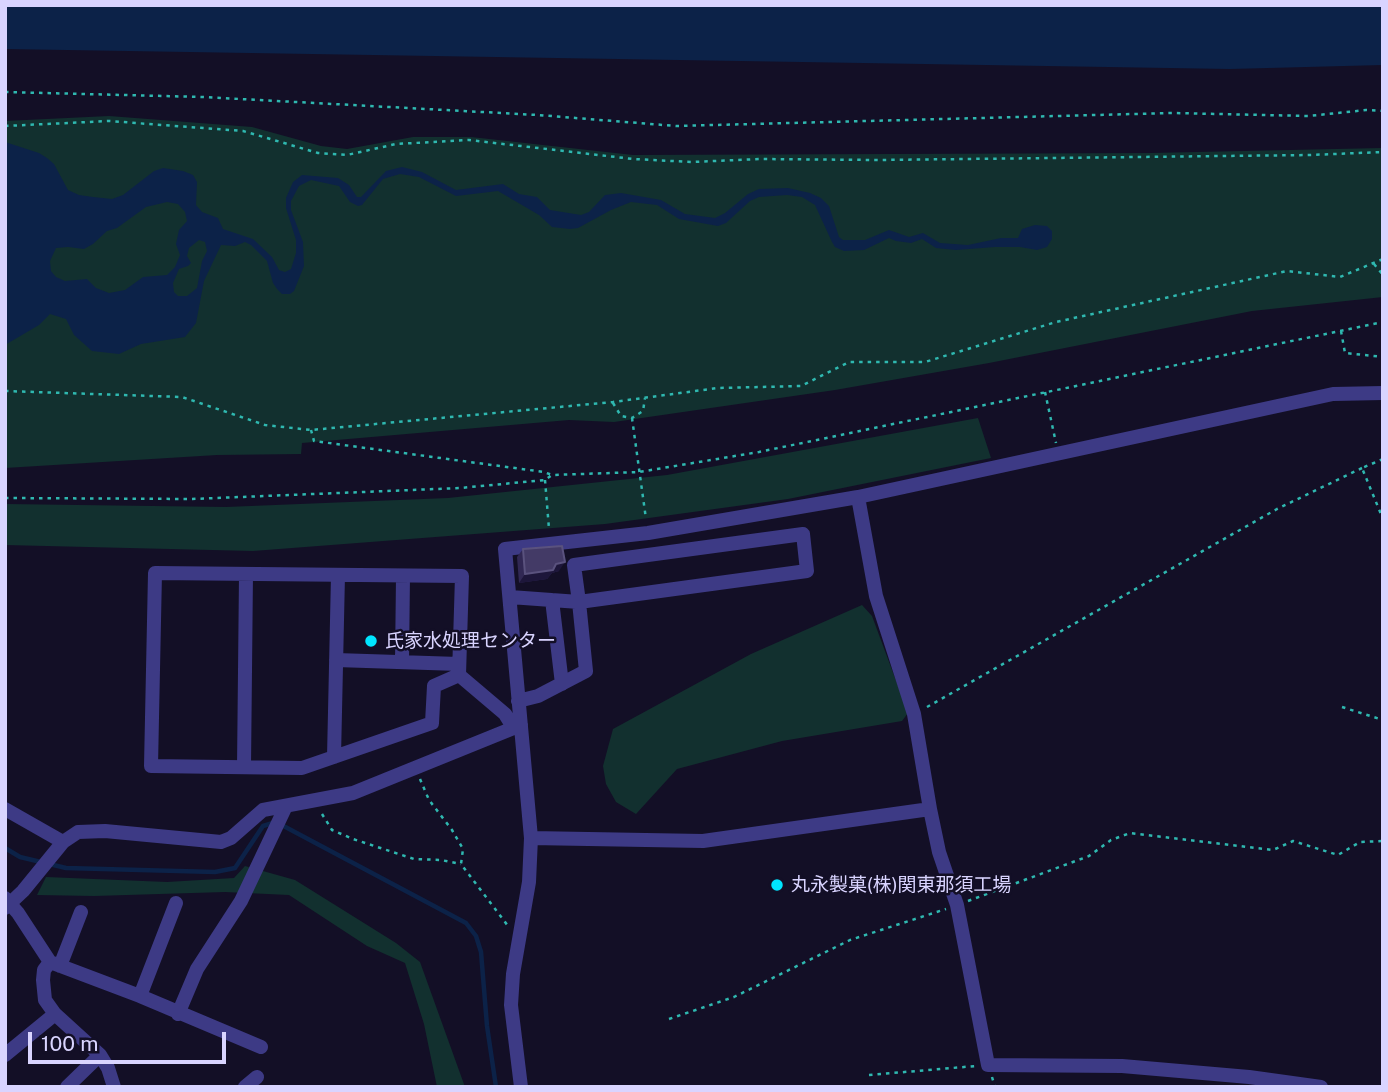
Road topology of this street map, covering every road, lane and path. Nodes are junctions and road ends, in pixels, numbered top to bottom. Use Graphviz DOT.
graph roads {
  1 [pos="5,92"];
  2 [pos="1383,111"];
  3 [pos="5,126"];
  4 [pos="1383,152"];
  5 [pos="1383,259"];
  6 [pos="1374,264"];
  7 [pos="1383,275"];
  8 [pos="1383,322"];
  9 [pos="1341,331"];
  10 [pos="1383,357"];
  11 [pos="5,391"];
  12 [pos="1045,392"];
  13 [pos="1383,393"];
  14 [pos="645,398"];
  15 [pos="612,402"];
  16 [pos="632,418"];
  17 [pos="311,430"];
  18 [pos="1058,453"];
  19 [pos="1383,459"];
  20 [pos="1362,468"];
  21 [pos="639,472"];
  22 [pos="552,475"];
  23 [pos="545,480"];
  24 [pos="5,498"];
  25 [pos="858,498"];
  26 [pos="547,503"];
  27 [pos="1383,519"];
  28 [pos="648,533"];
  29 [pos="246,574"];
  30 [pos="338,575"];
  31 [pos="403,576"];
  32 [pos="510,597"];
  33 [pos="552,600"];
  34 [pos="579,602"];
  35 [pos="336,660"];
  36 [pos="402,662"];
  37 [pos="459,669"];
  38 [pos="562,684"];
  39 [pos="518,701"];
  40 [pos="1342,707"];
  41 [pos="914,714"];
  42 [pos="1383,720"];
  43 [pos="517,726"];
  44 [pos="334,757"];
  45 [pos="244,767"];
  46 [pos="416,768"];
  47 [pos="319,800"];
  48 [pos="5,809"];
  49 [pos="930,809"];
  50 [pos="285,811"];
  51 [pos="531,838"];
  52 [pos="1383,841"];
  53 [pos="59,846"];
  54 [pos="461,864"];
  55 [pos="7,903"];
  56 [pos="176,903"];
  57 [pos="957,905"];
  58 [pos="81,912"];
  59 [pos="510,929"];
  60 [pos="55,964"];
  61 [pos="139,996"];
  62 [pos="55,1014"];
  63 [pos="178,1014"];
  64 [pos="669,1019"];
  65 [pos="261,1047"];
  66 [pos="5,1055"];
  67 [pos="100,1055"];
  68 [pos="988,1065"];
  69 [pos="869,1075"];
  70 [pos="257,1077"];
  71 [pos="1250,1082"];
  72 [pos="67,1087"];
  73 [pos="114,1087"];
  74 [pos="245,1087"];
  75 [pos="522,1087"];
  76 [pos="995,1087"];
  77 [pos="1321,1087"];
  1 -- 2 [label="path"];
  3 -- 4 [label="path"];
  5 -- 6 [label="path"];
  6 -- 7 [label="path"];
  6 -- 14 [label="path"];
  8 -- 9 [label="path"];
  9 -- 10 [label="path"];
  9 -- 12 [label="path"];
  11 -- 17 [label="path"];
  12 -- 18 [label="path"];
  12 -- 21 [label="path"];
  13 -- 18 [label="street"];
  14 -- 15 [label="path"];
  14 -- 16 [label="path"];
  15 -- 16 [label="path"];
  15 -- 17 [label="path"];
  16 -- 21 [label="path"];
  17 -- 22 [label="path"];
  18 -- 25 [label="street"];
  19 -- 20 [label="path"];
  20 -- 27 [label="path"];
  20 -- 41 [label="path"];
  21 -- 22 [label="path"];
  21 -- 28 [label="path"];
  22 -- 23 [label="path"];
  23 -- 24 [label="path"];
  23 -- 26 [label="path"];
  25 -- 28 [label="street"];
  25 -- 41 [label="street"];
  28 -- 32 [label="street"];
  29 -- 30 [label="street"];
  29 -- 45 [label="street"];
  29 -- 45 [label="street"];
  30 -- 31 [label="street"];
  30 -- 35 [label="street"];
  31 -- 36 [label="street"];
  31 -- 37 [label="street"];
  32 -- 33 [label="street"];
  32 -- 39 [label="street"];
  33 -- 34 [label="street"];
  33 -- 38 [label="street"];
  34 -- 34 [label="street"];
  34 -- 38 [label="street"];
  35 -- 36 [label="street"];
  35 -- 44 [label="street"];
  36 -- 37 [label="street"];
  37 -- 43 [label="street"];
  37 -- 44 [label="street"];
  38 -- 39 [label="street"];
  39 -- 43 [label="street"];
  40 -- 42 [label="path"];
  41 -- 49 [label="street"];
  43 -- 46 [label="street"];
  43 -- 51 [label="street"];
  44 -- 45 [label="street"];
  46 -- 47 [label="street"];
  46 -- 54 [label="path"];
  47 -- 50 [label="street"];
  47 -- 54 [label="path"];
  48 -- 53 [label="street"];
  49 -- 51 [label="street"];
  49 -- 57 [label="street"];
  50 -- 53 [label="street"];
  50 -- 63 [label="street"];
  51 -- 75 [label="street"];
  52 -- 57 [label="path"];
  53 -- 55 [label="street"];
  54 -- 59 [label="path"];
  55 -- 60 [label="street"];
  56 -- 61 [label="street"];
  57 -- 64 [label="path"];
  57 -- 68 [label="street"];
  58 -- 60 [label="street"];
  60 -- 61 [label="street"];
  60 -- 62 [label="street"];
  61 -- 63 [label="street"];
  62 -- 66 [label="street"];
  62 -- 67 [label="street"];
  63 -- 65 [label="street"];
  67 -- 72 [label="street"];
  67 -- 73 [label="street"];
  68 -- 69 [label="path"];
  68 -- 71 [label="street"];
  68 -- 76 [label="path"];
  70 -- 74 [label="street"];
  71 -- 77 [label="street"];
}
